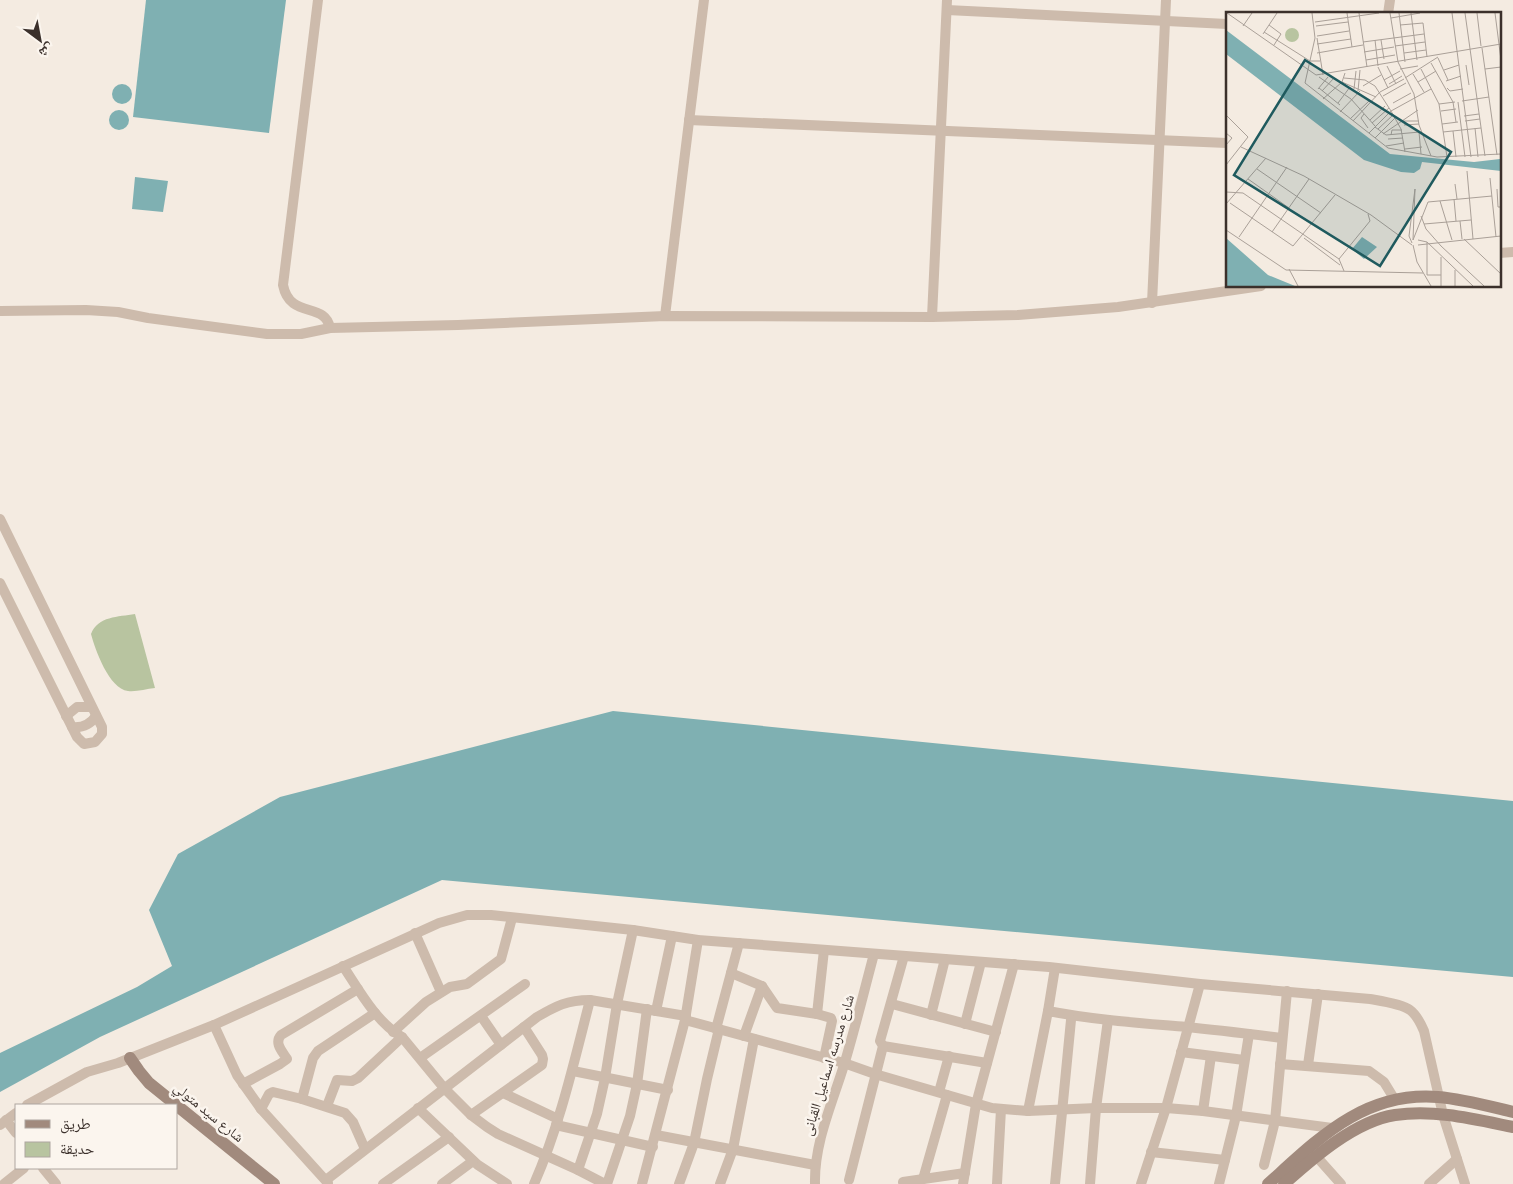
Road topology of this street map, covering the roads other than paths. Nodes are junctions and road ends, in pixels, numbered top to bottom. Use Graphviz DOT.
graph roads {
  1 [pos="318,0"];
  2 [pos="704,0"];
  3 [pos="1166,0"];
  4 [pos="947,5"];
  5 [pos="1165,20"];
  6 [pos="1226,24"];
  7 [pos="689,120"];
  8 [pos="941,131"];
  9 [pos="1160,141"];
  10 [pos="1226,143"];
  11 [pos="1513,252"];
  12 [pos="1500,253"];
  13 [pos="1248,288"];
  14 [pos="1152,303"];
  15 [pos="0,311"];
  16 [pos="666,316"];
  17 [pos="932,317"];
  18 [pos="330,328"];
  19 [pos="1,523"];
  20 [pos="0,583"];
  21 [pos="94,712"];
  22 [pos="66,716"];
  23 [pos="72,727"];
  24 [pos="512,918"];
  25 [pos="633,930"];
  26 [pos="415,933"];
  27 [pos="672,936"];
  28 [pos="698,940"];
  29 [pos="739,943"];
  30 [pos="824,950"];
  31 [pos="874,954"];
  32 [pos="904,956"];
  33 [pos="945,959"];
  34 [pos="981,962"];
  35 [pos="1014,964"];
  36 [pos="343,966"];
  37 [pos="1055,968"];
  38 [pos="731,974"];
  39 [pos="524,984"];
  40 [pos="1200,984"];
  41 [pos="762,986"];
  42 [pos="358,989"];
  43 [pos="1287,991"];
  44 [pos="441,992"];
  45 [pos="1318,994"];
  46 [pos="590,1000"];
  47 [pos="617,1004"];
  48 [pos="892,1004"];
  49 [pos="652,1010"];
  50 [pos="1048,1010"];
  51 [pos="375,1013"];
  52 [pos="817,1014"];
  53 [pos="931,1014"];
  54 [pos="481,1016"];
  55 [pos="685,1018"];
  56 [pos="1071,1020"];
  57 [pos="1108,1020"];
  58 [pos="965,1024"];
  59 [pos="214,1025"];
  60 [pos="1188,1027"];
  61 [pos="524,1028"];
  62 [pos="718,1029"];
  63 [pos="996,1032"];
  64 [pos="397,1034"];
  65 [pos="1249,1034"];
  66 [pos="749,1037"];
  67 [pos="1282,1038"];
  68 [pos="501,1045"];
  69 [pos="883,1046"];
  70 [pos="1181,1052"];
  71 [pos="949,1056"];
  72 [pos="1211,1056"];
  73 [pos="130,1058"];
  74 [pos="420,1058"];
  75 [pos="824,1058"];
  76 [pos="1244,1060"];
  77 [pos="844,1063"];
  78 [pos="987,1063"];
  79 [pos="1280,1064"];
  80 [pos="1308,1066"];
  81 [pos="573,1071"];
  82 [pos="875,1074"];
  83 [pos="605,1078"];
  84 [pos="243,1084"];
  85 [pos="637,1084"];
  86 [pos="444,1088"];
  87 [pos="668,1090"];
  88 [pos="503,1093"];
  89 [pos="943,1094"];
  90 [pos="1439,1097"];
  91 [pos="302,1099"];
  92 [pos="1395,1100"];
  93 [pos="29,1104"];
  94 [pos="175,1104"];
  95 [pos="976,1104"];
  96 [pos="178,1106"];
  97 [pos="327,1106"];
  98 [pos="418,1108"];
  99 [pos="1096,1108"];
  100 [pos="1166,1108"];
  101 [pos="261,1109"];
  102 [pos="1002,1109"];
  103 [pos="1061,1110"];
  104 [pos="1028,1111"];
  105 [pos="1203,1111"];
  106 [pos="1513,1112"];
  107 [pos="15,1114"];
  108 [pos="471,1115"];
  109 [pos="1444,1115"];
  110 [pos="1236,1116"];
  111 [pos="1275,1121"];
  112 [pos="3,1122"];
  113 [pos="557,1122"];
  114 [pos="1332,1128"];
  115 [pos="1513,1128"];
  116 [pos="15,1132"];
  117 [pos="590,1134"];
  118 [pos="656,1135"];
  119 [pos="449,1137"];
  120 [pos="623,1141"];
  121 [pos="694,1143"];
  122 [pos="653,1147"];
  123 [pos="365,1149"];
  124 [pos="733,1149"];
  125 [pos="1151,1152"];
  126 [pos="547,1155"];
  127 [pos="1316,1156"];
  128 [pos="1457,1159"];
  129 [pos="1225,1160"];
  130 [pos="473,1161"];
  131 [pos="815,1165"];
  132 [pos="1264,1165"];
  133 [pos="23,1169"];
  134 [pos="44,1169"];
  135 [pos="578,1170"];
  136 [pos="965,1173"];
  137 [pos="923,1179"];
  138 [pos="848,1180"];
  139 [pos="327,1182"];
  140 [pos="903,1182"];
  141 [pos="4,1184"];
  142 [pos="56,1184"];
  143 [pos="274,1184"];
  144 [pos="383,1184"];
  145 [pos="442,1184"];
  146 [pos="506,1184"];
  147 [pos="534,1184"];
  148 [pos="606,1184"];
  149 [pos="642,1184"];
  150 [pos="680,1184"];
  151 [pos="720,1184"];
  152 [pos="815,1184"];
  153 [pos="963,1184"];
  154 [pos="997,1184"];
  155 [pos="1055,1184"];
  156 [pos="1090,1184"];
  157 [pos="1141,1184"];
  158 [pos="1219,1184"];
  159 [pos="1268,1184"];
  160 [pos="1284,1184"];
  161 [pos="1341,1184"];
  162 [pos="1429,1184"];
  163 [pos="1465,1184"];
  1 -- 18 [label="street"];
  2 -- 7 [label="street"];
  3 -- 5 [label="street"];
  4 -- 5 [label="street"];
  4 -- 8 [label="street"];
  5 -- 6 [label="street"];
  5 -- 9 [label="street"];
  7 -- 8 [label="street"];
  7 -- 16 [label="street"];
  8 -- 9 [label="street"];
  8 -- 17 [label="street"];
  9 -- 10 [label="street"];
  9 -- 14 [label="street"];
  11 -- 12 [label="street"];
  13 -- 14 [label="street"];
  14 -- 17 [label="street"];
  15 -- 18 [label="street"];
  16 -- 17 [label="street"];
  16 -- 18 [label="street"];
  19 -- 21 [label="street"];
  20 -- 22 [label="street"];
  21 -- 22 [label="street"];
  21 -- 23 [label="street"];
  21 -- 23 [label="street"];
  22 -- 23 [label="street"];
  24 -- 25 [label="street"];
  24 -- 26 [label="street"];
  24 -- 44 [label="street"];
  25 -- 27 [label="street"];
  25 -- 47 [label="street"];
  26 -- 36 [label="street"];
  26 -- 44 [label="street"];
  27 -- 28 [label="street"];
  27 -- 49 [label="street"];
  28 -- 29 [label="street"];
  28 -- 55 [label="street"];
  29 -- 30 [label="street"];
  29 -- 38 [label="street"];
  30 -- 31 [label="street"];
  30 -- 52 [label="street"];
  31 -- 32 [label="street"];
  31 -- 77 [label="street, شارع مدرسه اسماعيل القبانى"];
  32 -- 33 [label="street"];
  32 -- 48 [label="street"];
  33 -- 34 [label="street"];
  33 -- 53 [label="street"];
  34 -- 35 [label="street"];
  34 -- 58 [label="street"];
  35 -- 37 [label="street"];
  35 -- 63 [label="street"];
  36 -- 42 [label="street"];
  36 -- 59 [label="street"];
  37 -- 40 [label="street"];
  37 -- 50 [label="street"];
  38 -- 41 [label="street"];
  38 -- 62 [label="street"];
  39 -- 54 [label="street"];
  40 -- 43 [label="street"];
  40 -- 60 [label="street"];
  41 -- 52 [label="street"];
  41 -- 66 [label="street"];
  42 -- 51 [label="street"];
  42 -- 84 [label="street"];
  43 -- 45 [label="street"];
  43 -- 67 [label="street"];
  44 -- 64 [label="street"];
  45 -- 80 [label="street"];
  45 -- 90 [label="street"];
  46 -- 47 [label="street"];
  46 -- 61 [label="street"];
  46 -- 81 [label="street"];
  47 -- 49 [label="street"];
  47 -- 83 [label="street"];
  48 -- 53 [label="street"];
  48 -- 69 [label="street"];
  49 -- 55 [label="street"];
  49 -- 85 [label="street"];
  50 -- 57 [label="street"];
  50 -- 104 [label="street"];
  51 -- 64 [label="street"];
  51 -- 91 [label="street"];
  52 -- 75 [label="street"];
  53 -- 58 [label="street"];
  54 -- 68 [label="street"];
  54 -- 74 [label="street"];
  55 -- 62 [label="street"];
  55 -- 87 [label="street"];
  56 -- 103 [label="street"];
  57 -- 60 [label="street"];
  57 -- 99 [label="street"];
  58 -- 63 [label="street"];
  59 -- 73 [label="street"];
  59 -- 84 [label="street"];
  60 -- 65 [label="street"];
  60 -- 70 [label="street"];
  61 -- 68 [label="street"];
  61 -- 88 [label="street"];
  62 -- 66 [label="street"];
  62 -- 121 [label="street"];
  63 -- 78 [label="street"];
  64 -- 74 [label="street"];
  64 -- 97 [label="street"];
  65 -- 67 [label="street"];
  65 -- 76 [label="street"];
  66 -- 75 [label="street"];
  66 -- 124 [label="street"];
  67 -- 79 [label="street"];
  68 -- 86 [label="street"];
  69 -- 71 [label="street"];
  69 -- 82 [label="street"];
  70 -- 72 [label="street"];
  70 -- 100 [label="street"];
  71 -- 78 [label="street"];
  71 -- 89 [label="street"];
  72 -- 76 [label="street"];
  72 -- 105 [label="street"];
  73 -- 93 [label="street"];
  73 -- 94 [label="main road, شارع سيد متولي"];
  74 -- 86 [label="street"];
  75 -- 77 [label="street"];
  76 -- 110 [label="street"];
  77 -- 82 [label="street"];
  77 -- 131 [label="street, شارع مدرسه اسماعيل القبانى"];
  78 -- 95 [label="street"];
  79 -- 80 [label="street"];
  79 -- 111 [label="street"];
  80 -- 92 [label="street"];
  81 -- 83 [label="street"];
  81 -- 113 [label="street"];
  82 -- 89 [label="street"];
  82 -- 138 [label="street"];
  83 -- 85 [label="street"];
  83 -- 117 [label="street"];
  84 -- 101 [label="street"];
  85 -- 87 [label="street"];
  85 -- 120 [label="street"];
  86 -- 98 [label="street"];
  86 -- 108 [label="street"];
  87 -- 118 [label="street"];
  88 -- 108 [label="street"];
  88 -- 113 [label="street"];
  89 -- 95 [label="street"];
  89 -- 137 [label="street"];
  90 -- 92 [label="main road"];
  90 -- 106 [label="main road"];
  90 -- 109 [label="street"];
  91 -- 97 [label="street"];
  91 -- 101 [label="street"];
  92 -- 114 [label="main road"];
  95 -- 102 [label="street"];
  95 -- 136 [label="street"];
  96 -- 143 [label="main road, شارع سيد متولي"];
  97 -- 123 [label="street"];
  98 -- 119 [label="street"];
  98 -- 123 [label="street"];
  99 -- 100 [label="street"];
  99 -- 103 [label="street"];
  99 -- 156 [label="street"];
  100 -- 105 [label="street"];
  100 -- 125 [label="street"];
  101 -- 139 [label="street"];
  102 -- 104 [label="street"];
  102 -- 154 [label="street"];
  103 -- 104 [label="street"];
  103 -- 155 [label="street"];
  105 -- 110 [label="street"];
  107 -- 112 [label="street"];
  108 -- 126 [label="street"];
  109 -- 115 [label="main road"];
  109 -- 127 [label="main road"];
  109 -- 128 [label="street"];
  110 -- 111 [label="street"];
  110 -- 129 [label="street"];
  111 -- 114 [label="street"];
  111 -- 132 [label="street"];
  112 -- 116 [label="street"];
  113 -- 117 [label="street"];
  113 -- 126 [label="street"];
  114 -- 159 [label="main road"];
  117 -- 120 [label="street"];
  117 -- 135 [label="street"];
  118 -- 121 [label="street"];
  118 -- 122 [label="street"];
  119 -- 130 [label="street"];
  119 -- 144 [label="street"];
  120 -- 122 [label="street"];
  120 -- 148 [label="street"];
  121 -- 124 [label="street"];
  121 -- 150 [label="street"];
  122 -- 149 [label="street"];
  123 -- 139 [label="street"];
  124 -- 131 [label="street"];
  124 -- 151 [label="street"];
  125 -- 129 [label="street"];
  125 -- 157 [label="street"];
  126 -- 135 [label="street"];
  126 -- 147 [label="street"];
  127 -- 160 [label="main road"];
  127 -- 161 [label="street"];
  128 -- 162 [label="street"];
  128 -- 163 [label="street"];
  129 -- 158 [label="street"];
  130 -- 145 [label="street"];
  130 -- 146 [label="street"];
  131 -- 152 [label="street, شارع مدرسه اسماعيل القبانى"];
  133 -- 141 [label="street"];
  134 -- 142 [label="street"];
  135 -- 148 [label="street"];
  136 -- 137 [label="street"];
  136 -- 153 [label="street"];
  137 -- 140 [label="street"];
}
